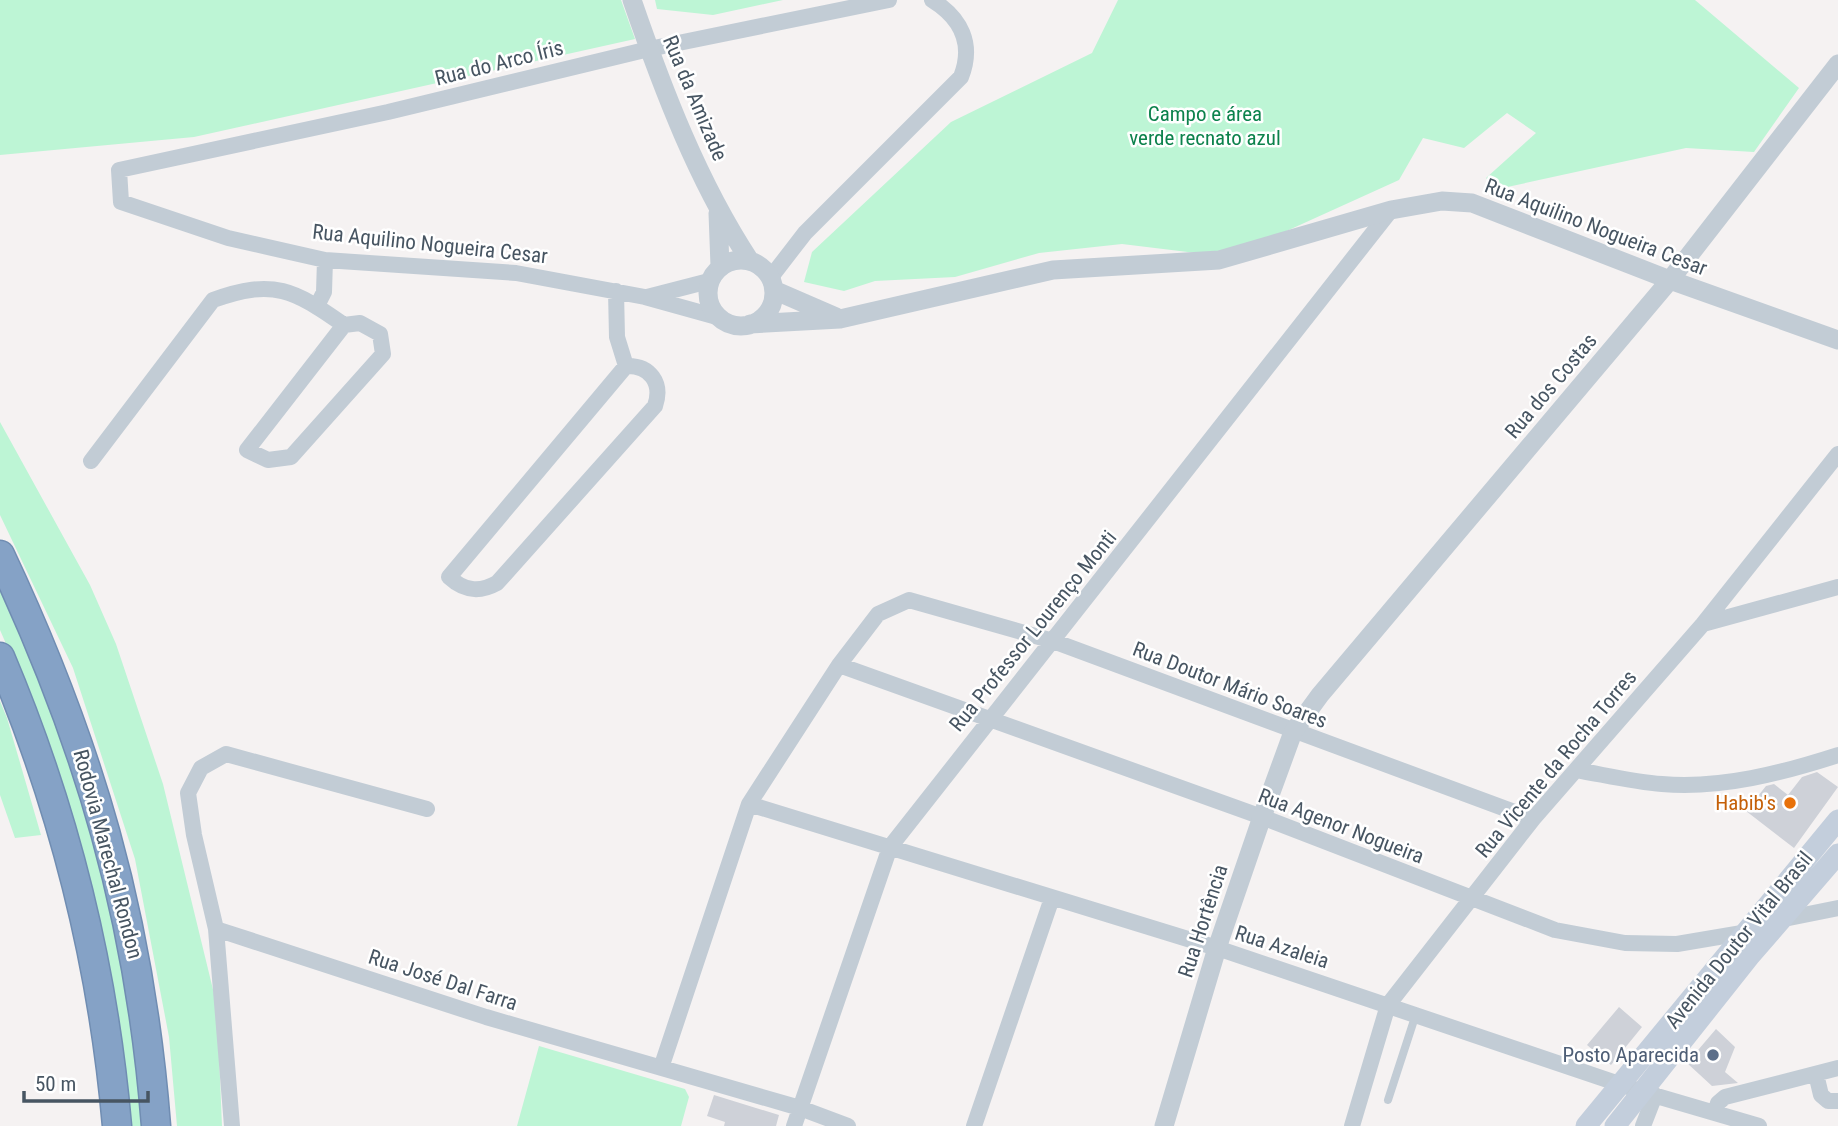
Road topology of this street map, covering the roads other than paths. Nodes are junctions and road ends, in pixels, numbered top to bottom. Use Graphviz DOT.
graph roads {
  1 [pos="632,0"];
  2 [pos="889,0"];
  3 [pos="932,0"];
  4 [pos="649,48"];
  5 [pos="1838,64"];
  6 [pos="119,170"];
  7 [pos="1391,210"];
  8 [pos="718,212"];
  9 [pos="325,260"];
  10 [pos="750,261"];
  11 [pos="715,273"];
  12 [pos="1670,280"];
  13 [pos="773,284"];
  14 [pos="616,291"];
  15 [pos="645,297"];
  16 [pos="317,306"];
  17 [pos="717,317"];
  18 [pos="840,319"];
  19 [pos="750,324"];
  20 [pos="344,325"];
  21 [pos="1838,340"];
  22 [pos="626,366"];
  23 [pos="1838,454"];
  24 [pos="91,461"];
  25 [pos="0,555"];
  26 [pos="1838,587"];
  27 [pos="1703,624"];
  28 [pos="1053,641"];
  29 [pos="0,657"];
  30 [pos="839,665"];
  31 [pos="988,719"];
  32 [pos="1293,732"];
  33 [pos="1838,755"];
  34 [pos="1576,770"];
  35 [pos="748,804"];
  36 [pos="427,809"];
  37 [pos="1262,817"];
  38 [pos="1533,819"];
  39 [pos="1838,820"];
  40 [pos="890,847"];
  41 [pos="1838,854"];
  42 [pos="1052,898"];
  43 [pos="1472,898"];
  44 [pos="1838,908"];
  45 [pos="1783,919"];
  46 [pos="216,929"];
  47 [pos="1741,934"];
  48 [pos="1217,948"];
  49 [pos="1388,1005"];
  50 [pos="1416,1014"];
  51 [pos="661,1068"];
  52 [pos="1838,1068"];
  53 [pos="1816,1074"];
  54 [pos="1621,1084"];
  55 [pos="1649,1093"];
  56 [pos="1388,1100"];
  57 [pos="1838,1101"];
  58 [pos="800,1108"];
  59 [pos="1715,1112"];
  60 [pos="117,1126"];
  61 [pos="156,1126"];
  62 [pos="232,1126"];
  63 [pos="794,1126"];
  64 [pos="848,1126"];
  65 [pos="974,1126"];
  66 [pos="1164,1126"];
  67 [pos="1352,1126"];
  68 [pos="1586,1126"];
  69 [pos="1615,1126"];
  70 [pos="1643,1126"];
  71 [pos="1759,1126"];
  1 -- 4 [label="street, Rua da Amizade"];
  2 -- 4 [label="street, Rua do Arco Íris"];
  3 -- 13 [label="street"];
  4 -- 6 [label="street, Rua do Arco Íris"];
  4 -- 8 [label="street, Rua da Amizade"];
  5 -- 12 [label="street, Rua dos Costas"];
  6 -- 9 [label="street, Rua Aquilino Nogueira Cesar"];
  7 -- 12 [label="street, Rua Aquilino Nogueira Cesar"];
  7 -- 18 [label="street, Rua Aquilino Nogueira Cesar"];
  7 -- 28 [label="street, Rua Professor Lourenço Monti"];
  8 -- 10 [label="street, Rua da Amizade"];
  8 -- 11 [label="street, Rua da Amizade"];
  9 -- 14 [label="street, Rua Aquilino Nogueira Cesar"];
  9 -- 16 [label="street"];
  10 -- 11 [label="street"];
  10 -- 13 [label="street"];
  11 -- 15 [label="street, Rua Aquilino Nogueira Cesar"];
  11 -- 17 [label="street"];
  12 -- 21 [label="street, Rua Aquilino Nogueira Cesar"];
  12 -- 32 [label="street, Rua dos Costas"];
  13 -- 18 [label="street"];
  13 -- 19 [label="street"];
  14 -- 15 [label="street, Rua Aquilino Nogueira Cesar"];
  14 -- 22 [label="street"];
  15 -- 17 [label="street, Rua Aquilino Nogueira Cesar"];
  16 -- 20 [label="street"];
  16 -- 24 [label="street"];
  17 -- 19 [label="street"];
  18 -- 19 [label="street, Rua Aquilino Nogueira Cesar"];
  20 -- 20 [label="street"];
  22 -- 22 [label="street"];
  23 -- 27 [label="street, Rua Vicente da Rocha Torres"];
  25 -- 61 [label="highway, Rodovia Marechal Rondon"];
  26 -- 27 [label="street"];
  27 -- 34 [label="street, Rua Vicente da Rocha Torres"];
  28 -- 30 [label="street, Rua Doutor Mário Soares"];
  28 -- 31 [label="street, Rua Professor Lourenço Monti"];
  28 -- 32 [label="street, Rua Doutor Mário Soares"];
  29 -- 60 [label="highway, Rodovia Marechal Rondon"];
  30 -- 31 [label="street, Rua Agenor Nogueira"];
  30 -- 35 [label="street"];
  31 -- 37 [label="street, Rua Agenor Nogueira"];
  31 -- 40 [label="street, Rua Professor Lourenço Monti"];
  32 -- 37 [label="street, Rua Hortência"];
  32 -- 38 [label="street, Rua Doutor Mário Soares"];
  33 -- 34 [label="street"];
  34 -- 38 [label="street, Rua Vicente da Rocha Torres"];
  35 -- 40 [label="street, Rua Azaleia"];
  35 -- 51 [label="street"];
  36 -- 46 [label="street"];
  37 -- 43 [label="street, Rua Agenor Nogueira"];
  37 -- 48 [label="street, Rua Hortência"];
  38 -- 43 [label="street, Rua Vicente da Rocha Torres"];
  39 -- 47 [label="main road, Avenida Doutor Vital Brasil"];
  40 -- 42 [label="street, Rua Azaleia"];
  40 -- 58 [label="street, Rua Professor Lourenço Monti"];
  41 -- 45 [label="main road, Avenida Doutor Vital Brasil"];
  42 -- 48 [label="street, Rua Azaleia"];
  42 -- 65 [label="street"];
  43 -- 47 [label="street, Rua Agenor Nogueira"];
  43 -- 49 [label="street, Rua Vicente da Rocha Torres"];
  44 -- 45 [label="street, Rua Agenor Nogueira"];
  45 -- 47 [label="street, Rua Agenor Nogueira"];
  45 -- 55 [label="main road, Avenida Doutor Vital Brasil"];
  46 -- 51 [label="street, Rua José Dal Farra"];
  46 -- 62 [label="street"];
  47 -- 54 [label="main road, Avenida Doutor Vital Brasil"];
  48 -- 49 [label="street, Rua Azaleia"];
  48 -- 66 [label="street, Rua Hortência"];
  49 -- 50 [label="street, Rua Azaleia"];
  49 -- 67 [label="street, Rua Vicente da Rocha Torres"];
  50 -- 54 [label="street, Rua Azaleia"];
  50 -- 56 [label="lane"];
  51 -- 58 [label="street, Rua José Dal Farra"];
  52 -- 53 [label="street"];
  53 -- 57 [label="street"];
  53 -- 59 [label="street"];
  54 -- 55 [label="street, Rua Azaleia"];
  54 -- 68 [label="main road, Avenida Doutor Vital Brasil"];
  55 -- 59 [label="street, Rua Azaleia"];
  55 -- 69 [label="main road, Avenida Doutor Vital Brasil"];
  55 -- 70 [label="street"];
  58 -- 63 [label="street, Rua Professor Lourenço Monti"];
  58 -- 64 [label="street, Rua José Dal Farra"];
  59 -- 71 [label="street, Rua Azaleia"];
}
